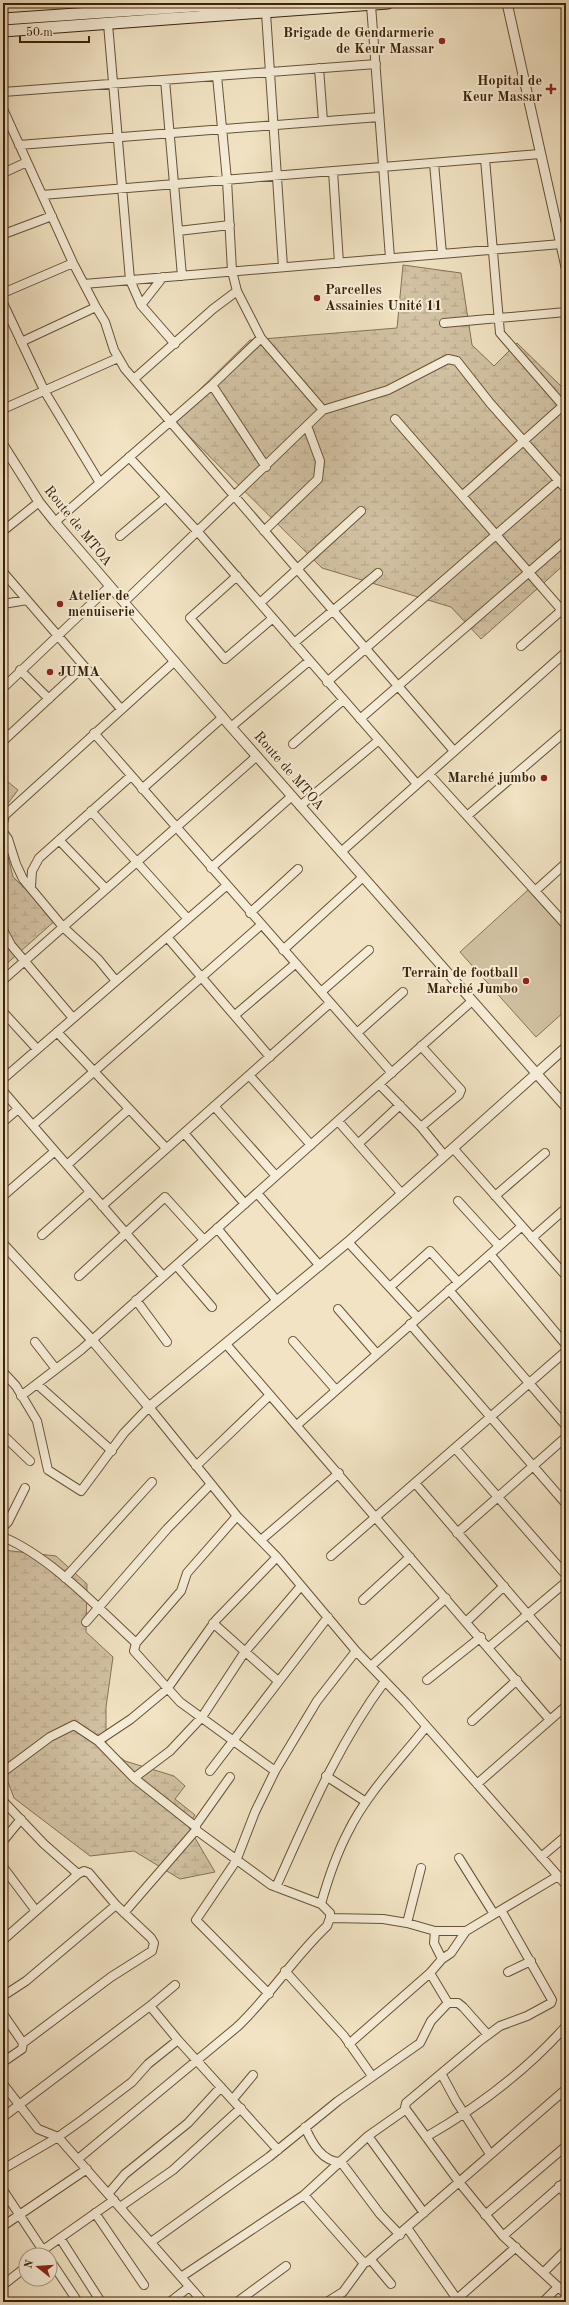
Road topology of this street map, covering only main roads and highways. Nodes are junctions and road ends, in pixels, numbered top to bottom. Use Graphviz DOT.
graph roads {
  1 [pos="236,3"];
  2 [pos="388,3"];
  3 [pos="144,6"];
  4 [pos="3,19"];
  5 [pos="3,31"];
  1 -- 3 [label="main road"];
  2 -- 5 [label="main road"];
  3 -- 4 [label="main road"];
}
